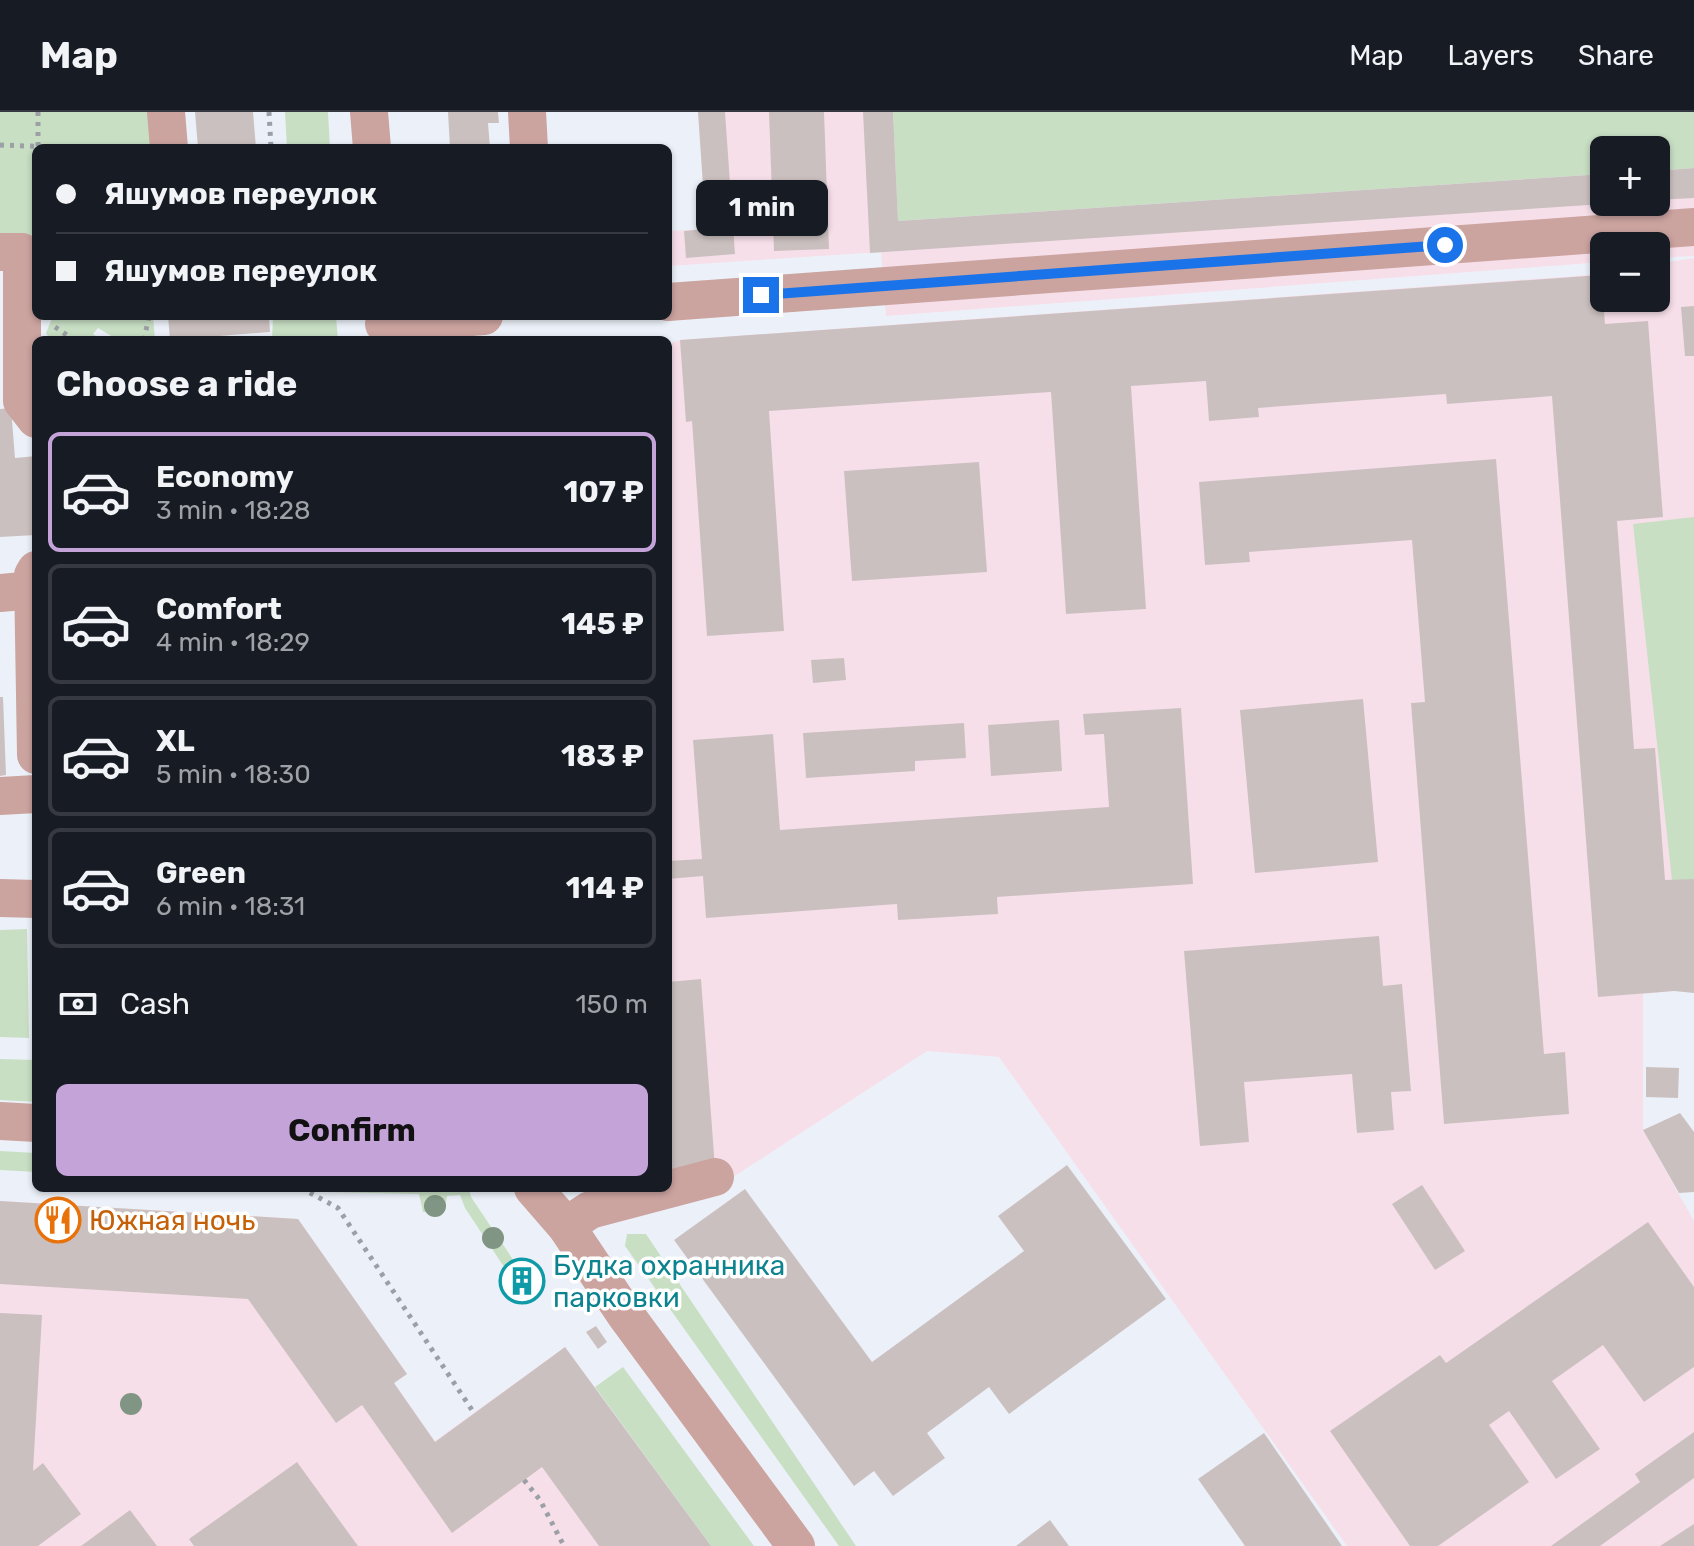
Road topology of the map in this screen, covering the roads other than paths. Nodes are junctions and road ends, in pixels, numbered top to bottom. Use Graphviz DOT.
graph roads {
  1 [pos="166,112"];
  2 [pos="369,112"];
  3 [pos="527,112"];
  4 [pos="169,144"];
  5 [pos="372,144"];
  6 [pos="529,144"];
  7 [pos="1694,227"];
  8 [pos="19,252"];
  9 [pos="672,302"];
  10 [pos="448,320"];
  11 [pos="385,327"];
  12 [pos="19,406"];
  13 [pos="23,584"];
  14 [pos="32,660"];
  15 [pos="32,794"];
  16 [pos="0,796"];
  17 [pos="0,898"];
  18 [pos="32,899"];
  19 [pos="0,1121"];
  20 [pos="32,1123"];
  21 [pos="715,1177"];
  22 [pos="672,1188"];
  23 [pos="536,1192"];
  24 [pos="658,1192"];
  25 [pos="566,1226"];
  26 [pos="796,1546"];
  1 -- 4 [label="street"];
  2 -- 5 [label="street"];
  3 -- 6 [label="street"];
  7 -- 9 [label="street"];
  8 -- 12 [label="street"];
  10 -- 11 [label="street"];
  13 -- 14 [label="street"];
  15 -- 16 [label="street"];
  17 -- 18 [label="street"];
  19 -- 20 [label="street"];
  21 -- 22 [label="street"];
  23 -- 25 [label="street"];
  24 -- 25 [label="street"];
  25 -- 26 [label="street"];
}
